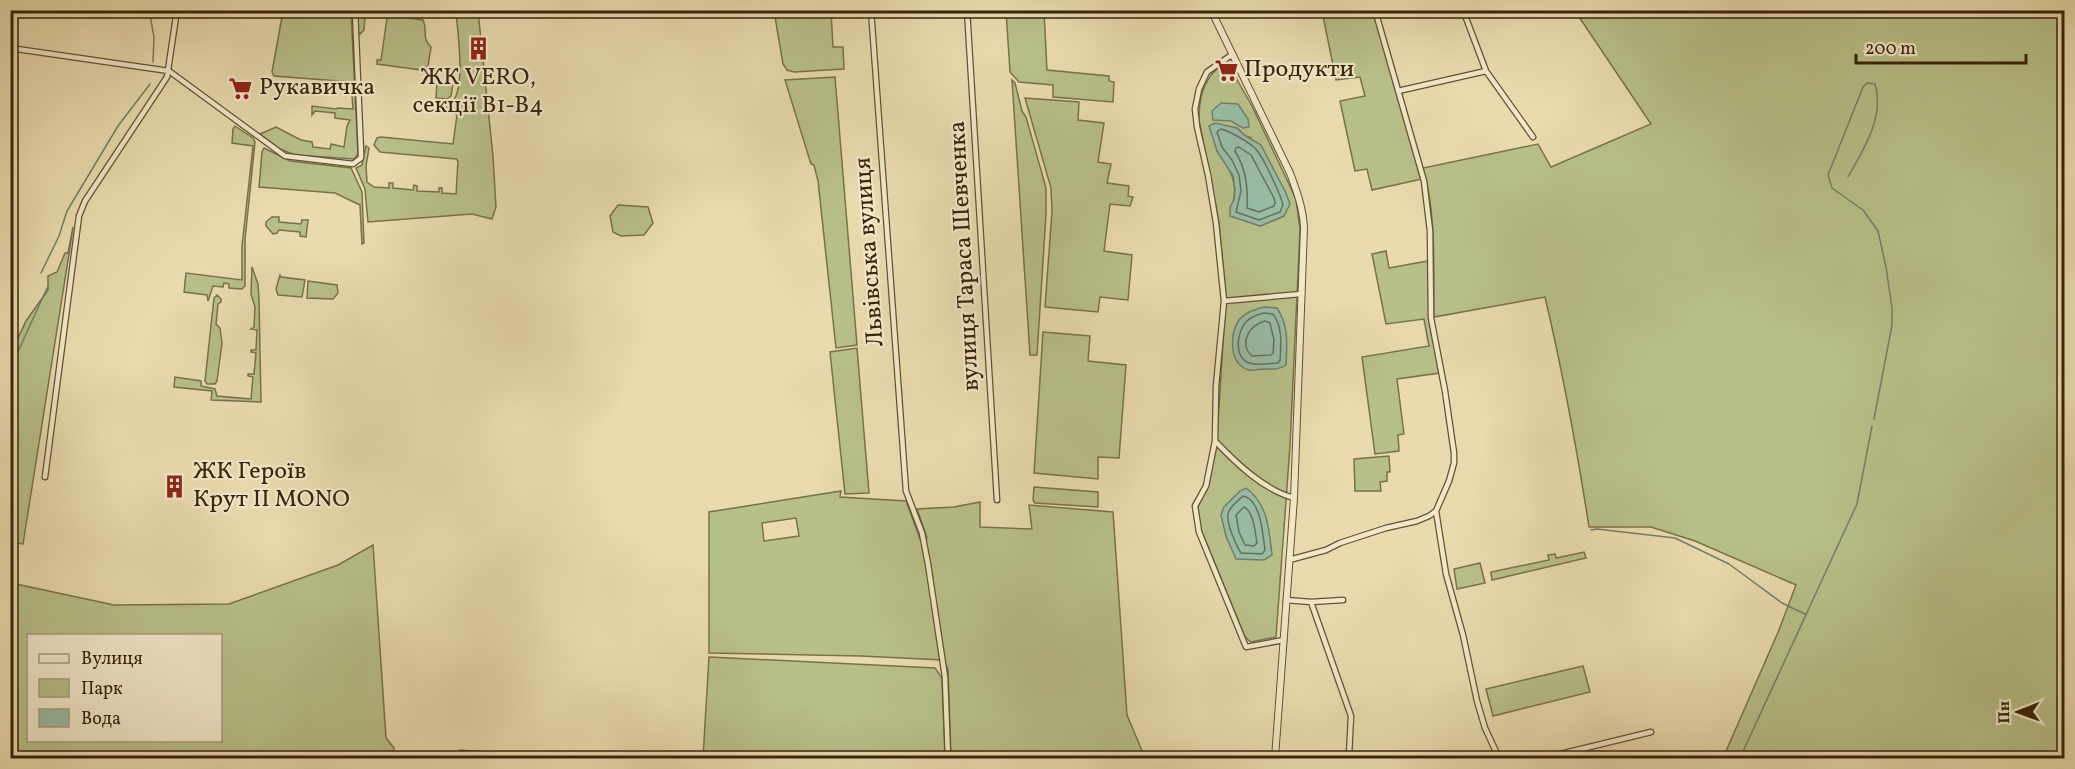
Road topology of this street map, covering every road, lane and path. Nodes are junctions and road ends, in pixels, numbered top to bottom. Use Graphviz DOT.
graph roads {
  1 [pos="177,10"];
  2 [pos="355,10"];
  3 [pos="871,10"];
  4 [pos="967,10"];
  5 [pos="1211,10"];
  6 [pos="1376,10"];
  7 [pos="1463,10"];
  8 [pos="10,48"];
  9 [pos="1233,54"];
  10 [pos="169,71"];
  11 [pos="1486,71"];
  12 [pos="1398,91"];
  13 [pos="1533,137"];
  14 [pos="1301,294"];
  15 [pos="1224,300"];
  16 [pos="1215,441"];
  17 [pos="45,477"];
  18 [pos="1294,498"];
  19 [pos="997,500"];
  20 [pos="1436,511"];
  21 [pos="1289,560"];
  22 [pos="1286,600"];
  23 [pos="1343,600"];
  24 [pos="1311,602"];
  25 [pos="1284,640"];
  26 [pos="1651,732"];
  27 [pos="1347,757"];
  28 [pos="948,759"];
  29 [pos="1275,759"];
  30 [pos="1358,759"];
  31 [pos="1499,759"];
  32 [pos="1544,759"];
  1 -- 10 [label="street"];
  2 -- 10 [label="street"];
  3 -- 28 [label="street, Львівська вулиця"];
  4 -- 19 [label="street, вулиця Тараса Шевченка"];
  5 -- 9 [label="street"];
  6 -- 12 [label="street"];
  7 -- 11 [label="street"];
  8 -- 10 [label="street"];
  9 -- 14 [label="street"];
  9 -- 15 [label="street"];
  10 -- 17 [label="street"];
  11 -- 12 [label="street"];
  11 -- 13 [label="street"];
  12 -- 20 [label="street"];
  14 -- 15 [label="street"];
  14 -- 18 [label="street"];
  15 -- 16 [label="street"];
  16 -- 18 [label="street"];
  16 -- 25 [label="street"];
  18 -- 21 [label="street"];
  20 -- 21 [label="street"];
  20 -- 31 [label="street"];
  21 -- 22 [label="street"];
  22 -- 24 [label="street"];
  22 -- 25 [label="street"];
  23 -- 24 [label="street"];
  24 -- 27 [label="street"];
  25 -- 29 [label="street"];
  26 -- 32 [label="street"];
  27 -- 30 [label="street"];
}
